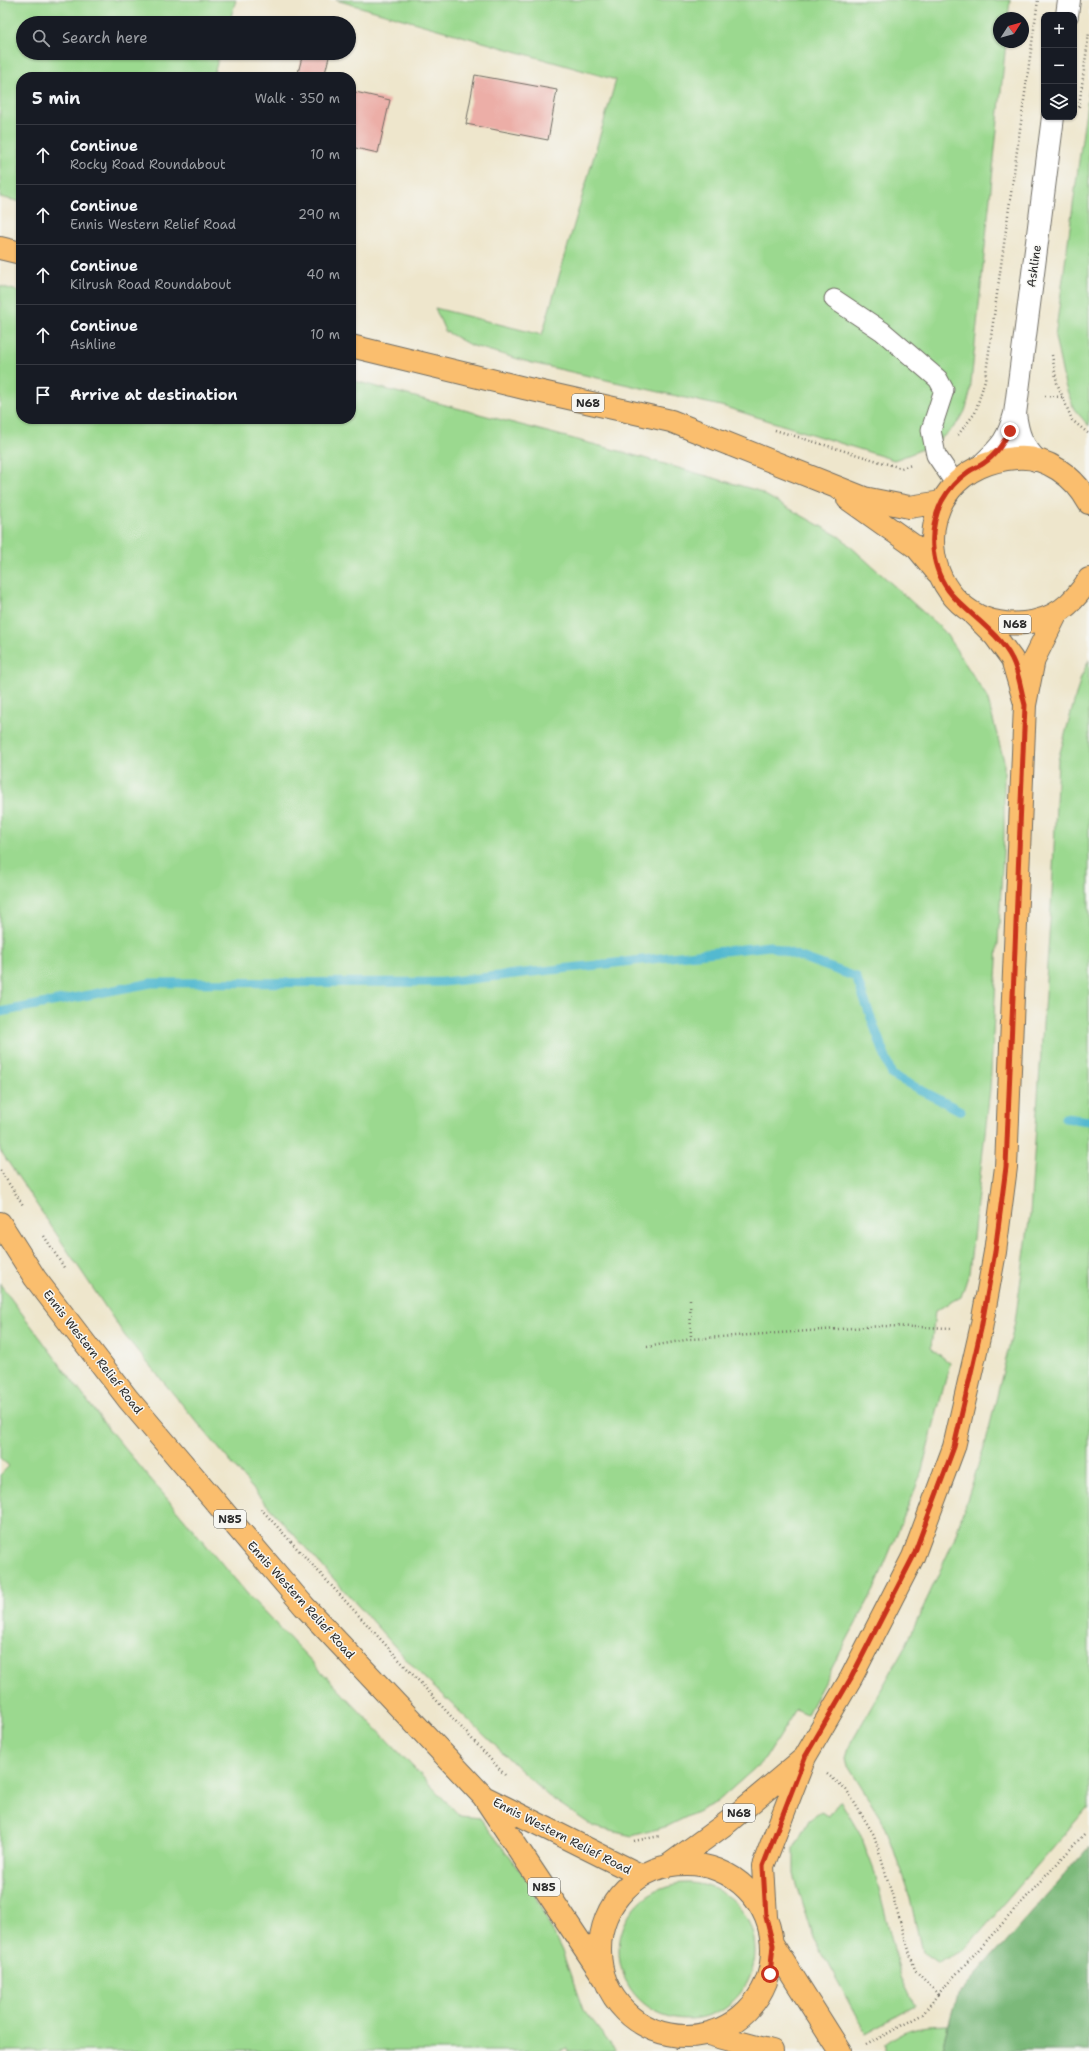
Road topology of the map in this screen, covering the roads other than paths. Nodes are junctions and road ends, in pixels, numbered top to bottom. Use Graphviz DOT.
graph roads {
  1 [pos="1069,0"];
  2 [pos="1067,12"];
  3 [pos="1054,120"];
  4 [pos="0,248"];
  5 [pos="16,252"];
  6 [pos="834,299"];
  7 [pos="356,347"];
  8 [pos="1015,414"];
  9 [pos="1036,460"];
  10 [pos="984,464"];
  11 [pos="818,480"];
  12 [pos="955,483"];
  13 [pos="942,502"];
  14 [pos="1089,503"];
  15 [pos="941,578"];
  16 [pos="1089,579"];
  17 [pos="967,608"];
  18 [pos="1057,613"];
  19 [pos="1025,705"];
  20 [pos="0,1223"];
  21 [pos="805,1757"];
  22 [pos="483,1796"];
  23 [pos="669,1865"];
  24 [pos="642,1876"];
  25 [pos="766,1917"];
  26 [pos="773,1945"];
  27 [pos="605,1979"];
  28 [pos="708,2034"];
  29 [pos="677,2043"];
  30 [pos="772,2051"];
  31 [pos="840,2051"];
  1 -- 2 [label="street"];
  3 -- 8 [label="street, Ashline"];
  4 -- 5 [label="main road"];
  6 -- 12 [label="lane"];
  7 -- 11 [label="main road, N68"];
  8 -- 9 [label="street, Ashline"];
  8 -- 10 [label="street, Ashline"];
  9 -- 10 [label="main road, N68"];
  9 -- 14 [label="main road, N68"];
  10 -- 12 [label="main road, N68"];
  11 -- 13 [label="main road, N68"];
  11 -- 15 [label="main road, N68"];
  12 -- 13 [label="main road, N68"];
  13 -- 15 [label="main road, N68"];
  15 -- 17 [label="main road, N68"];
  16 -- 18 [label="main road, N68"];
  17 -- 18 [label="main road, N68"];
  17 -- 19 [label="main road, N68"];
  18 -- 19 [label="main road, N68"];
  19 -- 21 [label="main road, N68"];
  20 -- 22 [label="main road, Ennis Western Relief Road / N85"];
  21 -- 23 [label="main road, N68"];
  21 -- 25 [label="main road, N68"];
  22 -- 24 [label="main road, Ennis Western Relief Road / N85"];
  22 -- 27 [label="main road, Ennis Western Relief Road / N85"];
  23 -- 24 [label="main road, N85"];
  23 -- 25 [label="main road, N85"];
  24 -- 27 [label="main road, N85"];
  25 -- 26 [label="main road, N85"];
  26 -- 28 [label="main road, N85"];
  26 -- 31 [label="main road, N85"];
  27 -- 29 [label="main road, N85"];
  28 -- 29 [label="main road, N85"];
  28 -- 30 [label="main road, N85"];
}
